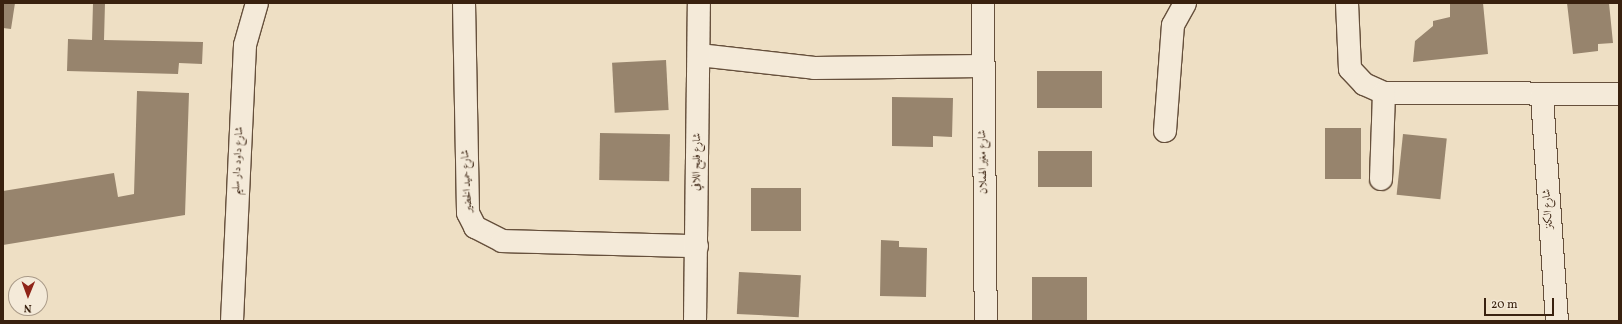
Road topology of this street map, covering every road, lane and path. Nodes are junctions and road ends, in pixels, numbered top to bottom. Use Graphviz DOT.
graph roads {
  1 [pos="257,3"];
  2 [pos="464,3"];
  3 [pos="699,3"];
  4 [pos="984,3"];
  5 [pos="1347,3"];
  6 [pos="1181,5"];
  7 [pos="699,55"];
  8 [pos="983,66"];
  9 [pos="1384,93"];
  10 [pos="1619,94"];
  11 [pos="1542,96"];
  12 [pos="1165,131"];
  13 [pos="1381,179"];
  14 [pos="697,246"];
  15 [pos="232,321"];
  16 [pos="695,321"];
  17 [pos="986,321"];
  18 [pos="1557,321"];
  1 -- 15 [label="street, شارع داود دار سليم"];
  2 -- 14 [label="street, شارع حميد الخضير"];
  3 -- 7 [label="street, شارع فليح اللافي"];
  4 -- 8 [label="street, شارع مغير الهملان"];
  5 -- 9 [label="street"];
  6 -- 12 [label="street"];
  7 -- 8 [label="street"];
  7 -- 14 [label="street, شارع فليح اللافي"];
  8 -- 17 [label="street, شارع مغير الهملان"];
  9 -- 11 [label="street"];
  9 -- 13 [label="street"];
  10 -- 11 [label="street"];
  11 -- 18 [label="street, شارع الكنز"];
  14 -- 16 [label="street, شارع فليح اللافي"];
}
